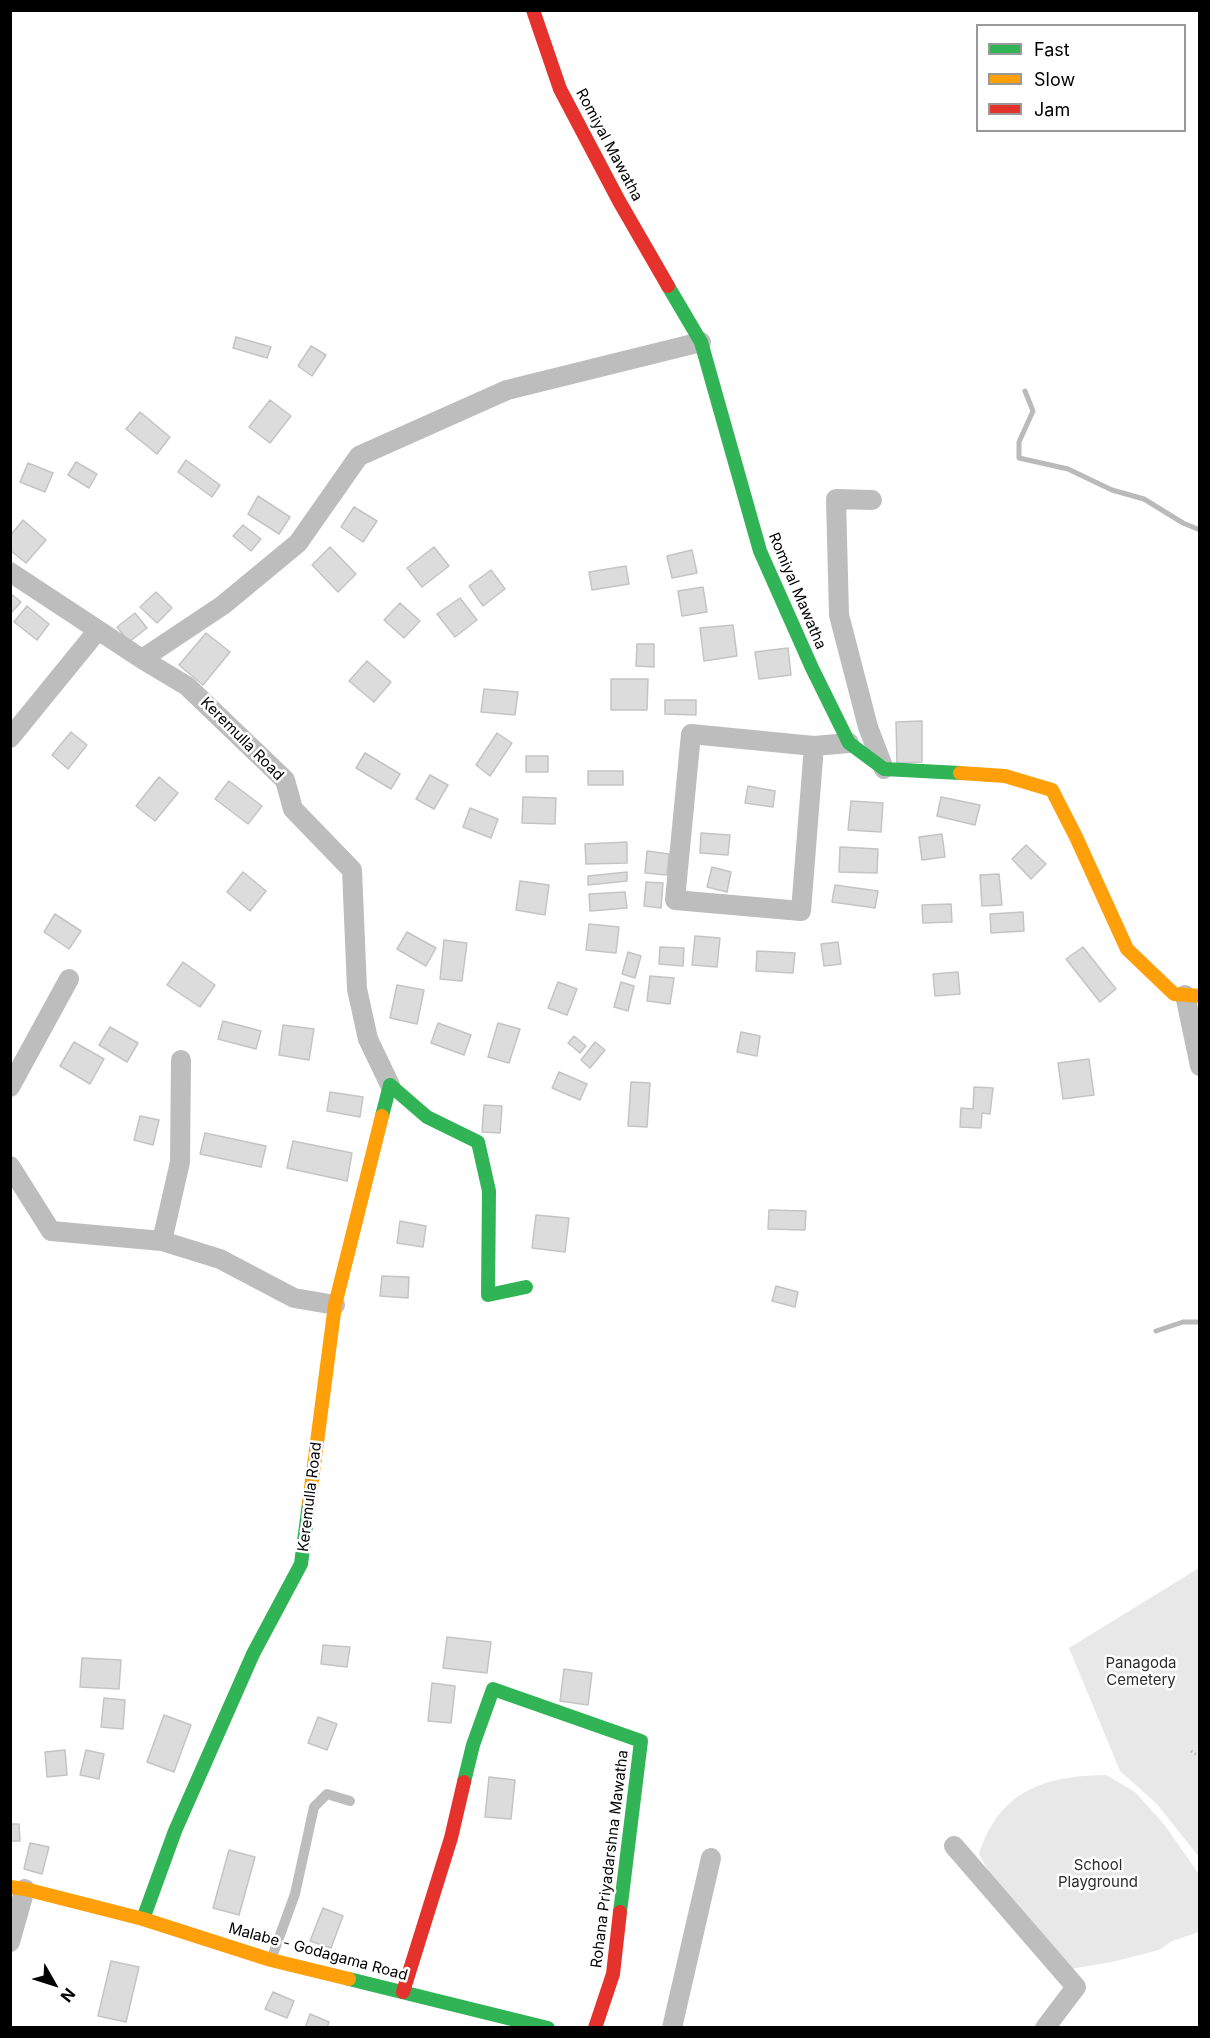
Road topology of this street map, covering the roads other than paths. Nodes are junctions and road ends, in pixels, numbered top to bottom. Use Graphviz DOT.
graph roads {
  1 [pos="533,10"];
  2 [pos="701,342"];
  3 [pos="872,500"];
  4 [pos="10,572"];
  5 [pos="98,630"];
  6 [pos="142,659"];
  7 [pos="10,738"];
  8 [pos="849,743"];
  9 [pos="814,746"];
  10 [pos="884,769"];
  11 [pos="69,979"];
  12 [pos="1192,995"];
  13 [pos="181,1060"];
  14 [pos="1200,1066"];
  15 [pos="390,1084"];
  16 [pos="10,1087"];
  17 [pos="10,1166"];
  18 [pos="162,1241"];
  19 [pos="526,1287"];
  20 [pos="334,1305"];
  21 [pos="350,1802"];
  22 [pos="954,1846"];
  23 [pos="711,1858"];
  24 [pos="18,1888"];
  25 [pos="143,1919"];
  26 [pos="10,1942"];
  27 [pos="271,1960"];
  28 [pos="403,1992"];
  29 [pos="548,2028"];
  30 [pos="596,2028"];
  31 [pos="672,2028"];
  32 [pos="1045,2028"];
  1 -- 2 [label="street, Romiyal Mawatha"];
  2 -- 6 [label="street"];
  2 -- 8 [label="street, Romiyal Mawatha"];
  3 -- 10 [label="street"];
  4 -- 5 [label="street, Keremulla Road"];
  5 -- 6 [label="street, Keremulla Road"];
  5 -- 7 [label="street"];
  6 -- 15 [label="street, Keremulla Road"];
  8 -- 9 [label="street"];
  8 -- 10 [label="street, Romiyal Mawatha"];
  9 -- 9 [label="street"];
  10 -- 12 [label="street"];
  11 -- 16 [label="street"];
  12 -- 14 [label="street"];
  13 -- 18 [label="street"];
  15 -- 19 [label="street, Keremulla Road"];
  15 -- 20 [label="street, Keremulla Road"];
  17 -- 18 [label="street"];
  18 -- 20 [label="street"];
  20 -- 25 [label="street, Keremulla Road"];
  21 -- 27 [label="lane"];
  22 -- 32 [label="street"];
  23 -- 31 [label="street"];
  24 -- 25 [label="street, Malabe - Godagama Road"];
  24 -- 26 [label="street"];
  25 -- 27 [label="street, Malabe - Godagama Road"];
  27 -- 28 [label="street, Malabe - Godagama Road"];
  28 -- 29 [label="street, Malabe - Godagama Road"];
  28 -- 30 [label="street, Rohana Priyadarshna Mawatha"];
}
